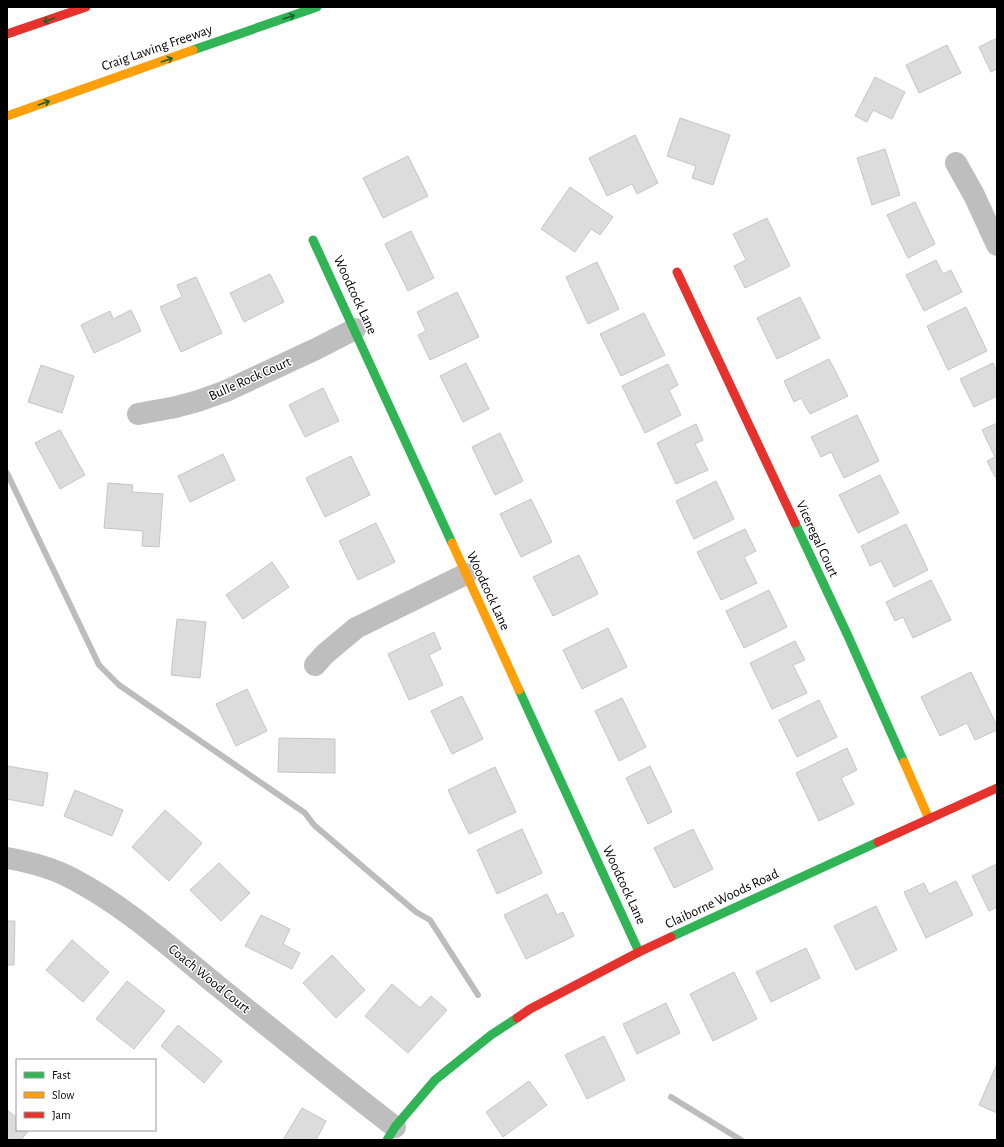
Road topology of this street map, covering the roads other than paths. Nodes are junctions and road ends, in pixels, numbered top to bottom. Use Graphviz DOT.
graph roads {
  1 [pos="86,7"];
  2 [pos="317,7"];
  3 [pos="7,34"];
  4 [pos="7,116"];
  5 [pos="956,163"];
  6 [pos="314,240"];
  7 [pos="997,244"];
  8 [pos="676,272"];
  9 [pos="355,329"];
  10 [pos="138,414"];
  11 [pos="466,574"];
  12 [pos="315,665"];
  13 [pos="997,788"];
  14 [pos="929,819"];
  15 [pos="7,858"];
  16 [pos="640,952"];
  17 [pos="391,1134"];
  1 -- 3 [label="main road, one-way"];
  4 -- 2 [label="main road, Craig Lawing Freeway, one-way"];
  5 -- 7 [label="street"];
  6 -- 9 [label="main road, Woodcock Lane"];
  8 -- 14 [label="main road, Viceregal Court"];
  9 -- 10 [label="street, Bulle Rock Court"];
  9 -- 11 [label="main road, Woodcock Lane"];
  11 -- 12 [label="street"];
  11 -- 16 [label="main road, Woodcock Lane"];
  13 -- 14 [label="main road, Claiborne Woods Road"];
  14 -- 16 [label="main road, Claiborne Woods Road"];
  15 -- 17 [label="street, Coach Wood Court"];
  16 -- 17 [label="main road, Claiborne Woods Road"];
}
